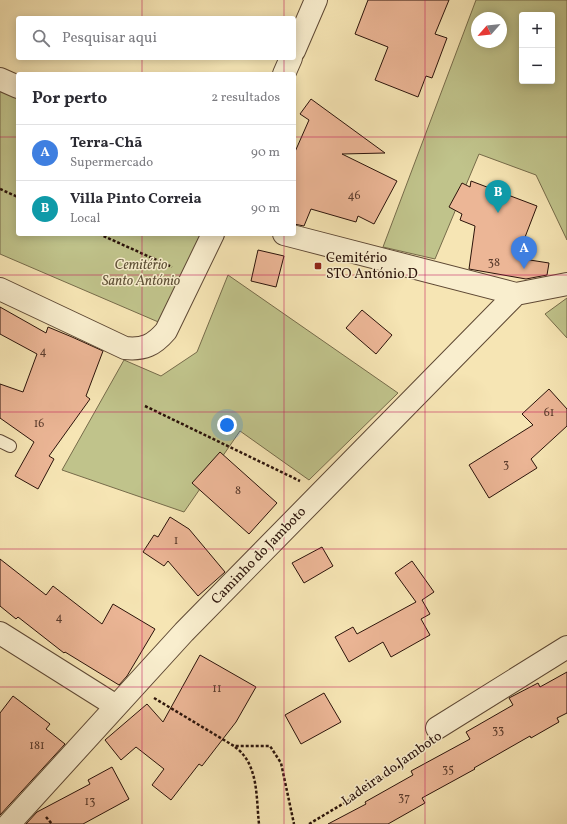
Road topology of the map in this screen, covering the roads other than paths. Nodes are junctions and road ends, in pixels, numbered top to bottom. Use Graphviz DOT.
graph roads {
  1 [pos="316,0"];
  2 [pos="296,46"];
  3 [pos="290,60"];
  4 [pos="285,72"];
  5 [pos="0,79"];
  6 [pos="16,86"];
  7 [pos="212,236"];
  8 [pos="292,236"];
  9 [pos="567,284"];
  10 [pos="0,289"];
  11 [pos="516,294"];
  12 [pos="0,633"];
  13 [pos="567,647"];
  14 [pos="116,706"];
  15 [pos="441,725"];
  16 [pos="9,824"];
  1 -- 2 [label="street"];
  3 -- 4 [label="street"];
  5 -- 6 [label="street"];
  7 -- 10 [label="street"];
  8 -- 11 [label="street"];
  9 -- 11 [label="street"];
  11 -- 14 [label="street, Caminho do Jamboto"];
  12 -- 14 [label="street"];
  13 -- 15 [label="street, Ladeira do Jamboto"];
  14 -- 16 [label="street, Caminho do Jamboto"];
}
